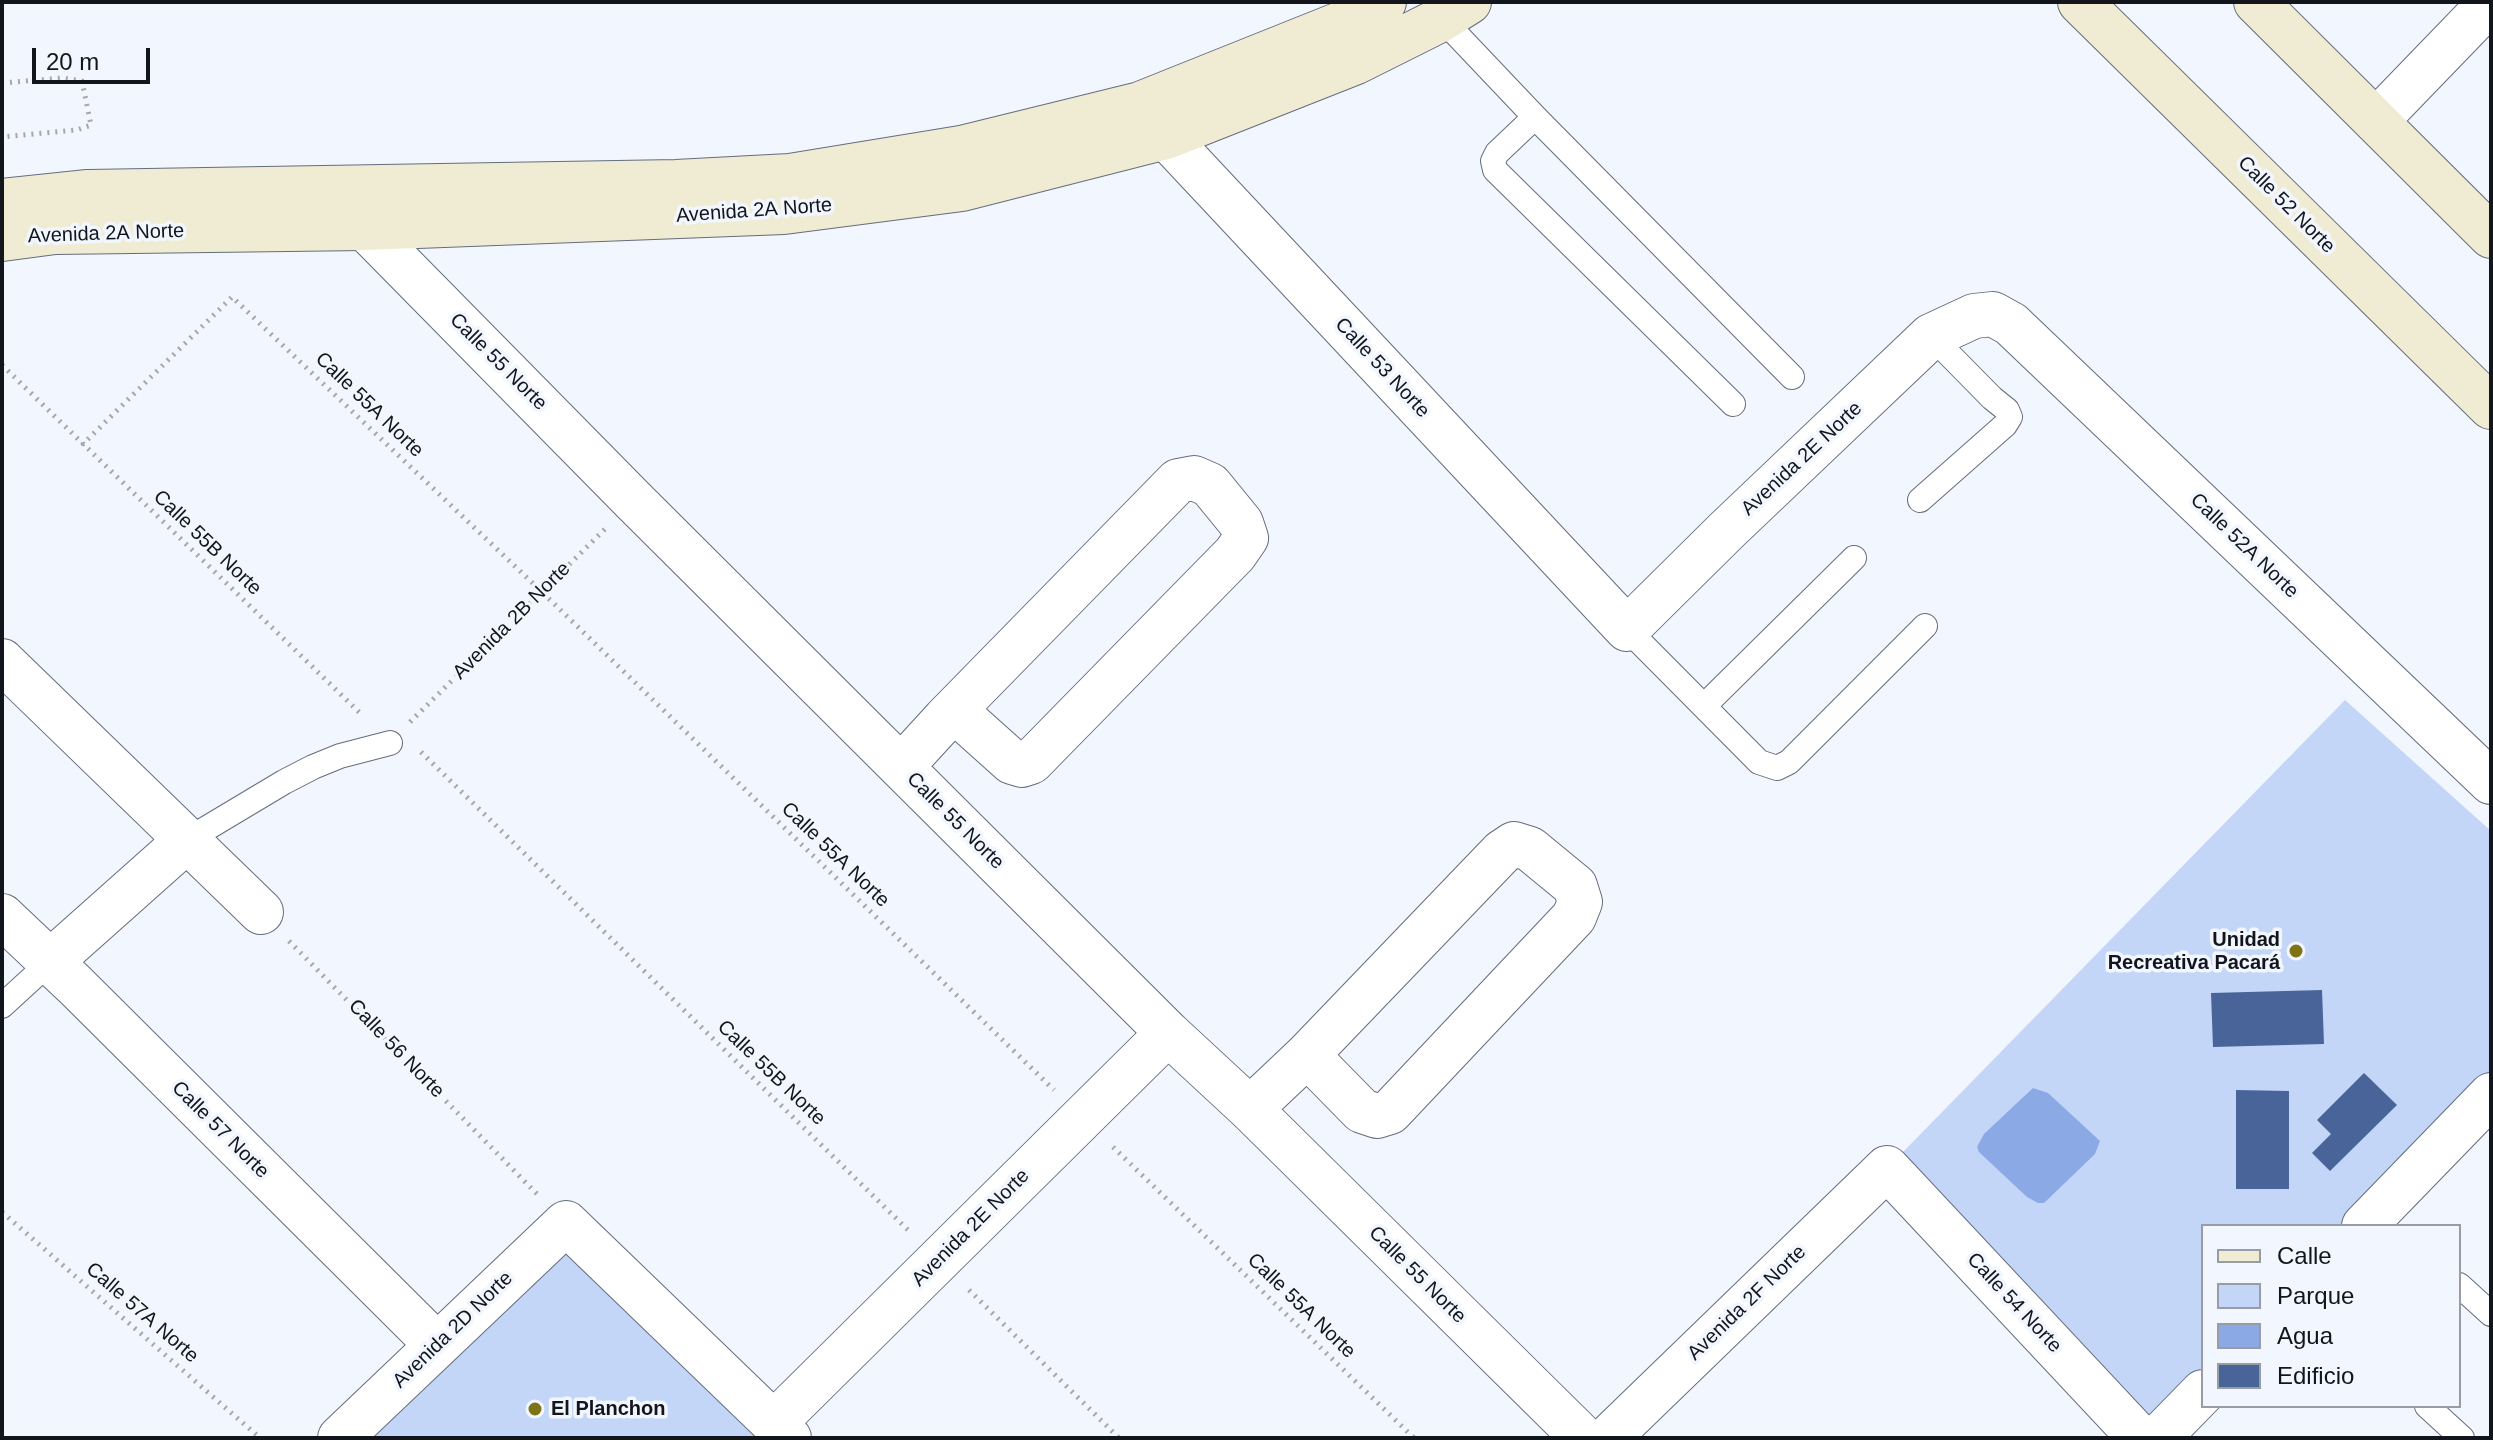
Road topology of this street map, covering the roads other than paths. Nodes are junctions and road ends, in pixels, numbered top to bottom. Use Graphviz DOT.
graph roads {
  1 [pos="1384,2"];
  2 [pos="2078,2"];
  3 [pos="2256,2"];
  4 [pos="2491,2"];
  5 [pos="1456,11"];
  6 [pos="1535,117"];
  7 [pos="1153,120"];
  8 [pos="2376,121"];
  9 [pos="345,189"];
  10 [pos="2,201"];
  11 [pos="365,228"];
  12 [pos="2491,236"];
  13 [pos="2,239"];
  14 [pos="1993,314"];
  15 [pos="1931,336"];
  16 [pos="1792,377"];
  17 [pos="1733,404"];
  18 [pos="2491,407"];
  19 [pos="1920,500"];
  20 [pos="1854,558"];
  21 [pos="1925,626"];
  22 [pos="1627,629"];
  23 [pos="2,661"];
  24 [pos="1705,705"];
  25 [pos="954,710"];
  26 [pos="396,737"];
  27 [pos="901,767"];
  28 [pos="2491,782"];
  29 [pos="187,840"];
  30 [pos="261,912"];
  31 [pos="2,916"];
  32 [pos="50,962"];
  33 [pos="2,1006"];
  34 [pos="1168,1033"];
  35 [pos="1307,1055"];
  36 [pos="2491,1095"];
  37 [pos="1250,1109"];
  38 [pos="1887,1168"];
  39 [pos="2380,1221"];
  40 [pos="2461,1287"];
  41 [pos="2491,1314"];
  42 [pos="437,1345"];
  43 [pos="2201,1394"];
  44 [pos="2429,1408"];
  45 [pos="782,1430"];
  46 [pos="340,1438"];
  47 [pos="1583,1438"];
  48 [pos="1608,1438"];
  49 [pos="2140,1438"];
  50 [pos="2158,1438"];
  51 [pos="2462,1438"];
  1 -- 7 [label="main road, Avenida 2A Norte"];
  2 -- 18 [label="main road, Calle 52 Norte"];
  3 -- 8 [label="main road"];
  4 -- 8 [label="street"];
  5 -- 6 [label="lane"];
  5 -- 7 [label="main road, Avenida 2A Norte"];
  6 -- 16 [label="lane"];
  6 -- 17 [label="lane"];
  7 -- 9 [label="main road, Avenida 2A Norte"];
  7 -- 11 [label="main road, Avenida 2A Norte"];
  7 -- 22 [label="street, Calle 53 Norte"];
  8 -- 12 [label="main road"];
  9 -- 10 [label="main road, Avenida 2A Norte"];
  9 -- 11 [label="street, Calle 55 Norte"];
  11 -- 13 [label="main road, Avenida 2A Norte"];
  11 -- 27 [label="street, Calle 55 Norte"];
  14 -- 15 [label="street, Avenida 2E Norte"];
  14 -- 28 [label="street, Calle 52A Norte"];
  15 -- 19 [label="lane"];
  15 -- 22 [label="street, Avenida 2E Norte"];
  20 -- 24 [label="lane"];
  21 -- 24 [label="lane"];
  22 -- 24 [label="lane"];
  23 -- 29 [label="street"];
  25 -- 25 [label="street"];
  25 -- 27 [label="street"];
  26 -- 29 [label="lane"];
  27 -- 34 [label="street, Calle 55 Norte"];
  29 -- 30 [label="street"];
  29 -- 32 [label="street"];
  31 -- 32 [label="street, Calle 57 Norte"];
  32 -- 33 [label="lane"];
  32 -- 42 [label="street, Calle 57 Norte"];
  34 -- 37 [label="street, Calle 55 Norte"];
  34 -- 45 [label="street, Avenida 2E Norte"];
  35 -- 35 [label="street"];
  35 -- 37 [label="street"];
  36 -- 39 [label="street"];
  37 -- 47 [label="street, Calle 55 Norte"];
  38 -- 48 [label="street, Avenida 2F Norte"];
  38 -- 49 [label="street, Calle 54 Norte"];
  40 -- 41 [label="lane"];
  42 -- 45 [label="street, Avenida 2D Norte"];
  42 -- 46 [label="street, Avenida 2D Norte"];
  43 -- 50 [label="street"];
  44 -- 51 [label="lane"];
}
